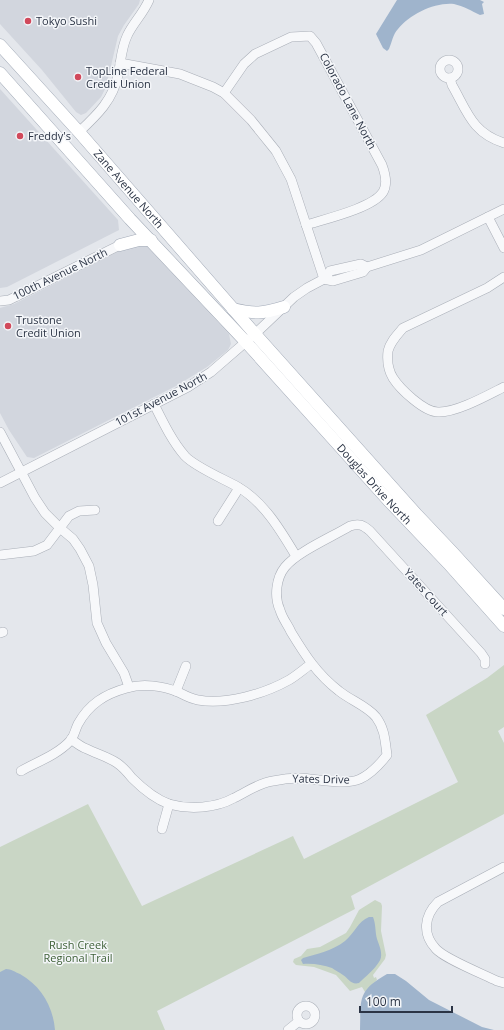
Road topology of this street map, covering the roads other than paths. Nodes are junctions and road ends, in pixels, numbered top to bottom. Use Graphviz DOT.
graph roads {
  1 [pos="149,0"];
  2 [pos="0,45"];
  3 [pos="120,63"];
  4 [pos="0,73"];
  5 [pos="450,78"];
  6 [pos="224,93"];
  7 [pos="79,132"];
  8 [pos="504,143"];
  9 [pos="504,209"];
  10 [pos="488,217"];
  11 [pos="130,219"];
  12 [pos="306,225"];
  13 [pos="151,240"];
  14 [pos="120,245"];
  15 [pos="504,248"];
  16 [pos="504,277"];
  17 [pos="324,279"];
  18 [pos="0,301"];
  19 [pos="284,307"];
  20 [pos="233,309"];
  21 [pos="255,334"];
  22 [pos="246,342"];
  23 [pos="504,387"];
  24 [pos="154,404"];
  25 [pos="0,432"];
  26 [pos="20,472"];
  27 [pos="0,482"];
  28 [pos="239,488"];
  29 [pos="95,510"];
  30 [pos="218,521"];
  31 [pos="362,525"];
  32 [pos="60,528"];
  33 [pos="0,555"];
  34 [pos="296,556"];
  35 [pos="504,609"];
  36 [pos="504,626"];
  37 [pos="311,664"];
  38 [pos="485,664"];
  39 [pos="186,666"];
  40 [pos="129,687"];
  41 [pos="176,691"];
  42 [pos="72,739"];
  43 [pos="21,771"];
  44 [pos="169,804"];
  45 [pos="162,828"];
  46 [pos="504,867"];
  47 [pos="504,983"];
  48 [pos="299,1021"];
  49 [pos="288,1030"];
  1 -- 3 [label="street"];
  2 -- 7 [label="main road, Zane Avenue North"];
  3 -- 6 [label="street"];
  3 -- 7 [label="street"];
  4 -- 11 [label="main road, Zane Avenue North"];
  5 -- 8 [label="street"];
  6 -- 12 [label="street"];
  6 -- 12 [label="street, Colorado Lane North"];
  7 -- 20 [label="main road, Zane Avenue North"];
  9 -- 10 [label="street, 101st Avenue North"];
  10 -- 15 [label="street"];
  10 -- 17 [label="street, 101st Avenue North"];
  11 -- 13 [label="main road, Zane Avenue North"];
  11 -- 14 [label="main road"];
  12 -- 17 [label="street"];
  13 -- 14 [label="main road"];
  13 -- 22 [label="main road, Zane Avenue North"];
  14 -- 18 [label="street, 100th Avenue North"];
  16 -- 23 [label="street"];
  17 -- 19 [label="street, 101st Avenue North"];
  19 -- 20 [label="main road"];
  19 -- 21 [label="street, 101st Avenue North"];
  20 -- 21 [label="main road, Zane Avenue North"];
  21 -- 22 [label="street, 101st Avenue North"];
  21 -- 35 [label="main road, Douglas Drive North"];
  22 -- 24 [label="street, 101st Avenue North"];
  22 -- 36 [label="main road, Douglas Drive North"];
  24 -- 26 [label="street, 101st Avenue North"];
  24 -- 28 [label="street"];
  25 -- 26 [label="street"];
  26 -- 27 [label="street, 101st Avenue North"];
  26 -- 32 [label="street"];
  28 -- 30 [label="street"];
  28 -- 34 [label="street"];
  29 -- 32 [label="street"];
  31 -- 34 [label="street, Yates Drive"];
  31 -- 38 [label="street, Yates Court"];
  32 -- 33 [label="street"];
  32 -- 40 [label="street"];
  34 -- 37 [label="street, Yates Drive"];
  37 -- 41 [label="street"];
  37 -- 44 [label="street, Yates Drive"];
  39 -- 41 [label="street"];
  40 -- 41 [label="street"];
  40 -- 42 [label="street"];
  42 -- 43 [label="street"];
  42 -- 44 [label="street, Yates Drive"];
  44 -- 45 [label="street"];
  46 -- 47 [label="street"];
  48 -- 49 [label="street"];
}
